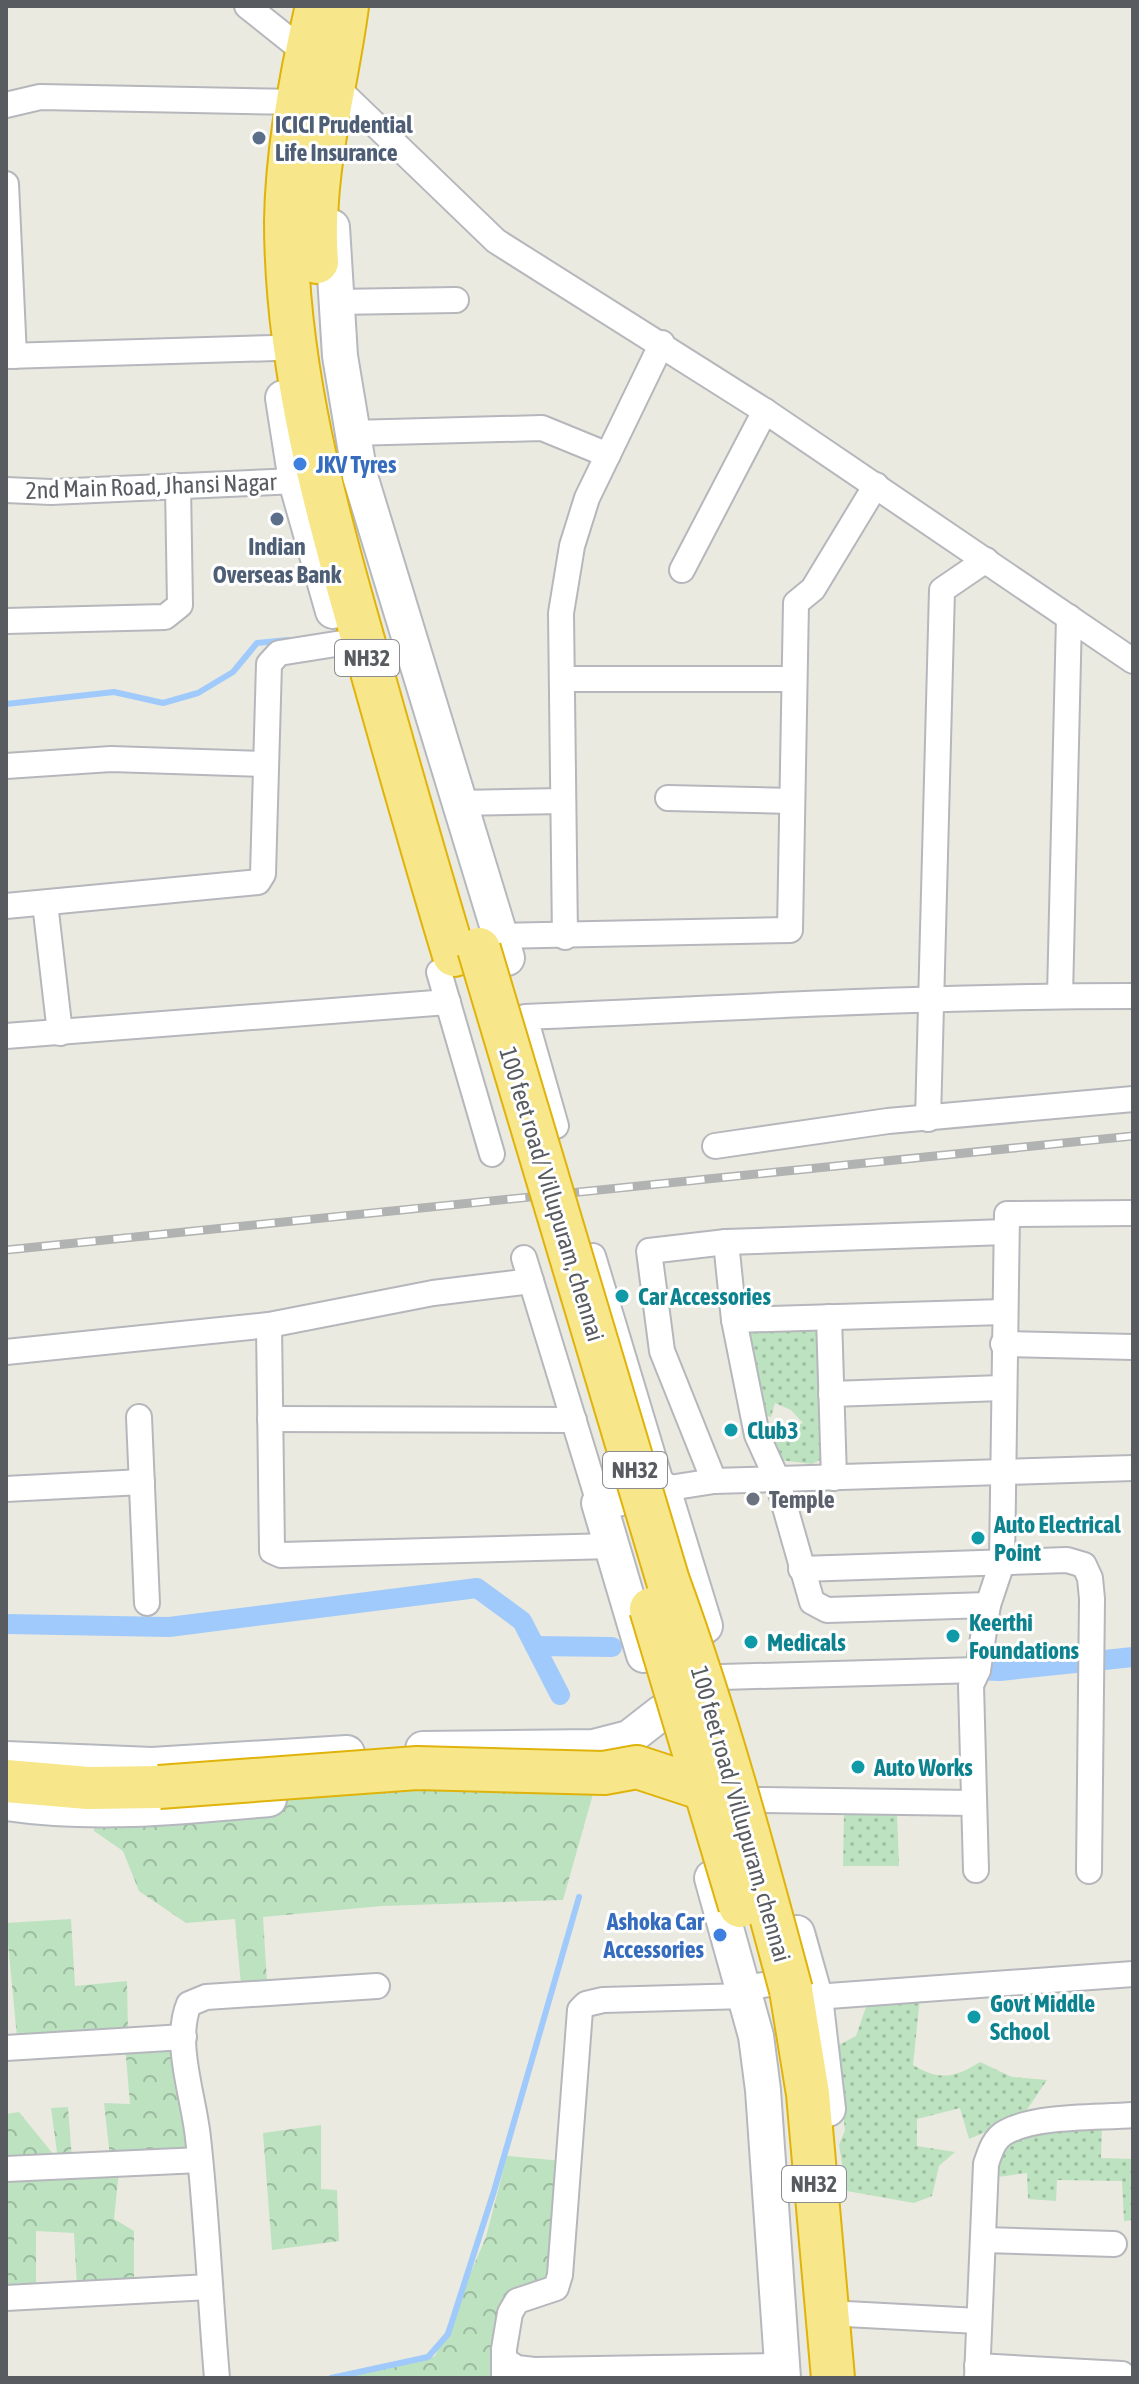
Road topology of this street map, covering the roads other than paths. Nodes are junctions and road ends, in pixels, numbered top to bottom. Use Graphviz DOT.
graph roads {
  1 [pos="247,6"];
  2 [pos="317,6"];
  3 [pos="347,6"];
  4 [pos="312,79"];
  5 [pos="6,105"];
  6 [pos="6,184"];
  7 [pos="301,213"];
  8 [pos="456,300"];
  9 [pos="336,302"];
  10 [pos="662,343"];
  11 [pos="275,348"];
  12 [pos="10,356"];
  13 [pos="765,411"];
  14 [pos="351,433"];
  15 [pos="608,455"];
  16 [pos="296,481"];
  17 [pos="876,485"];
  18 [pos="178,486"];
  19 [pos="6,490"];
  20 [pos="986,560"];
  21 [pos="682,570"];
  22 [pos="1069,617"];
  23 [pos="6,621"];
  24 [pos="342,643"];
  25 [pos="1133,661"];
  26 [pos="562,679"];
  27 [pos="794,679"];
  28 [pos="265,764"];
  29 [pos="6,766"];
  30 [pos="668,798"];
  31 [pos="563,801"];
  32 [pos="792,801"];
  33 [pos="457,803"];
  34 [pos="45,903"];
  35 [pos="6,906"];
  36 [pos="565,937"];
  37 [pos="471,962"];
  38 [pos="1060,996"];
  39 [pos="1133,996"];
  40 [pos="931,997"];
  41 [pos="60,1033"];
  42 [pos="6,1036"];
  43 [pos="1133,1099"];
  44 [pos="928,1119"];
  45 [pos="556,1126"];
  46 [pos="715,1146"];
  47 [pos="492,1154"];
  48 [pos="1133,1213"];
  49 [pos="1005,1232"];
  50 [pos="726,1242"];
  51 [pos="589,1243"];
  52 [pos="524,1258"];
  53 [pos="531,1281"];
  54 [pos="1003,1312"];
  55 [pos="829,1317"];
  56 [pos="734,1320"];
  57 [pos="269,1325"];
  58 [pos="1003,1344"];
  59 [pos="1133,1347"];
  60 [pos="6,1352"];
  61 [pos="1002,1388"];
  62 [pos="831,1394"];
  63 [pos="139,1417"];
  64 [pos="270,1419"];
  65 [pos="574,1420"];
  66 [pos="1133,1468"];
  67 [pos="1001,1472"];
  68 [pos="834,1478"];
  69 [pos="777,1479"];
  70 [pos="714,1481"];
  71 [pos="142,1482"];
  72 [pos="6,1489"];
  73 [pos="663,1489"];
  74 [pos="599,1503"];
  75 [pos="612,1546"];
  76 [pos="1002,1563"];
  77 [pos="801,1569"];
  78 [pos="147,1603"];
  79 [pos="988,1605"];
  80 [pos="978,1670"];
  81 [pos="721,1677"];
  82 [pos="670,1711"];
  83 [pos="560,1749"];
  84 [pos="6,1759"];
  85 [pos="246,1759"];
  86 [pos="637,1767"];
  87 [pos="6,1781"];
  88 [pos="704,1789"];
  89 [pos="759,1800"];
  90 [pos="250,1801"];
  91 [pos="6,1803"];
  92 [pos="974,1803"];
  93 [pos="976,1870"];
  94 [pos="1089,1871"];
  95 [pos="1133,1974"];
  96 [pos="377,1986"];
  97 [pos="779,1991"];
  98 [pos="184,2037"];
  99 [pos="6,2048"];
  100 [pos="1133,2115"];
  101 [pos="200,2160"];
  102 [pos="6,2169"];
  103 [pos="983,2240"];
  104 [pos="1114,2244"];
  105 [pos="209,2287"];
  106 [pos="6,2298"];
  107 [pos="846,2314"];
  108 [pos="978,2321"];
  109 [pos="505,2370"];
  110 [pos="977,2372"];
  111 [pos="791,2374"];
  112 [pos="1122,2374"];
  113 [pos="217,2378"];
  114 [pos="833,2378"];
  115 [pos="852,2378"];
  1 -- 4 [label="street"];
  2 -- 4 [label="highway, 100 feet road/ Villupuram, chennai / NH32"];
  3 -- 4 [label="highway, 100 feet road/ Villupuram, chennai / NH32"];
  4 -- 5 [label="street"];
  4 -- 7 [label="highway, 100 feet road/ Villupuram, chennai / NH32"];
  4 -- 10 [label="street"];
  6 -- 12 [label="street"];
  7 -- 9 [label="street"];
  7 -- 11 [label="street"];
  7 -- 37 [label="highway, 100 feet road/ Villupuram, chennai / NH32"];
  8 -- 9 [label="street"];
  9 -- 14 [label="street"];
  10 -- 13 [label="street"];
  10 -- 15 [label="street"];
  11 -- 12 [label="street"];
  11 -- 16 [label="street"];
  13 -- 17 [label="street"];
  13 -- 21 [label="street"];
  14 -- 15 [label="street"];
  14 -- 33 [label="street"];
  15 -- 26 [label="street"];
  16 -- 18 [label="street, 2nd Main Road, Jhansi Nagar"];
  16 -- 24 [label="street"];
  17 -- 20 [label="street"];
  17 -- 27 [label="street"];
  18 -- 19 [label="street, 2nd Main Road, Jhansi Nagar"];
  18 -- 23 [label="street"];
  20 -- 22 [label="street"];
  20 -- 40 [label="street"];
  22 -- 25 [label="street"];
  22 -- 38 [label="street"];
  24 -- 28 [label="street"];
  24 -- 37 [label="street"];
  26 -- 27 [label="street"];
  26 -- 31 [label="street"];
  27 -- 32 [label="street"];
  28 -- 29 [label="street"];
  28 -- 34 [label="street"];
  30 -- 32 [label="street"];
  31 -- 33 [label="street"];
  31 -- 36 [label="street"];
  32 -- 36 [label="street"];
  33 -- 37 [label="street"];
  34 -- 35 [label="street"];
  34 -- 41 [label="street"];
  36 -- 37 [label="street"];
  37 -- 41 [label="street"];
  37 -- 47 [label="street"];
  37 -- 82 [label="highway, 100 feet road/ Villupuram, chennai / NH32, bridge"];
  37 -- 97 [label="highway, 100 feet road/ Villupuram, chennai / NH32, bridge"];
  38 -- 39 [label="street"];
  38 -- 40 [label="street"];
  40 -- 44 [label="street"];
  40 -- 45 [label="street"];
  41 -- 42 [label="street"];
  43 -- 44 [label="street"];
  44 -- 46 [label="street"];
  48 -- 49 [label="street"];
  49 -- 50 [label="street"];
  49 -- 54 [label="street"];
  50 -- 56 [label="street"];
  50 -- 70 [label="street"];
  51 -- 73 [label="street"];
  52 -- 53 [label="street"];
  53 -- 57 [label="street"];
  53 -- 65 [label="street"];
  54 -- 55 [label="street"];
  54 -- 58 [label="street"];
  55 -- 56 [label="street"];
  55 -- 62 [label="street"];
  56 -- 69 [label="street"];
  57 -- 60 [label="street"];
  57 -- 64 [label="street"];
  58 -- 59 [label="street"];
  58 -- 61 [label="street"];
  61 -- 62 [label="street"];
  61 -- 67 [label="street"];
  62 -- 68 [label="street"];
  63 -- 71 [label="street"];
  64 -- 65 [label="street"];
  64 -- 75 [label="street"];
  65 -- 74 [label="street"];
  66 -- 67 [label="street"];
  67 -- 68 [label="street"];
  67 -- 76 [label="street"];
  68 -- 69 [label="street"];
  69 -- 70 [label="street"];
  69 -- 77 [label="street"];
  70 -- 73 [label="street"];
  71 -- 72 [label="street"];
  71 -- 78 [label="street"];
  73 -- 74 [label="street"];
  73 -- 81 [label="street"];
  74 -- 75 [label="street"];
  75 -- 82 [label="street"];
  76 -- 77 [label="street"];
  76 -- 79 [label="street"];
  76 -- 94 [label="street"];
  77 -- 79 [label="street"];
  79 -- 80 [label="street"];
  80 -- 81 [label="street"];
  80 -- 92 [label="street"];
  81 -- 89 [label="street"];
  82 -- 83 [label="street"];
  82 -- 86 [label="highway"];
  82 -- 88 [label="highway, 100 feet road/ Villupuram, chennai / NH32, bridge"];
  82 -- 97 [label="street"];
  83 -- 85 [label="street"];
  83 -- 90 [label="street"];
  84 -- 85 [label="street"];
  85 -- 90 [label="street"];
  86 -- 87 [label="highway, bridge"];
  86 -- 88 [label="highway, bridge"];
  88 -- 97 [label="highway, 100 feet road/ Villupuram, chennai / NH32, bridge"];
  89 -- 92 [label="street"];
  89 -- 97 [label="street"];
  90 -- 91 [label="street"];
  92 -- 93 [label="street"];
  95 -- 97 [label="street"];
  96 -- 98 [label="street"];
  97 -- 107 [label="street"];
  97 -- 109 [label="street"];
  97 -- 111 [label="highway, 100 feet road/ Villupuram, chennai / NH32"];
  97 -- 114 [label="highway, 100 feet road/ Villupuram, chennai / NH32"];
  98 -- 99 [label="street"];
  98 -- 101 [label="street"];
  100 -- 103 [label="street"];
  101 -- 102 [label="street"];
  101 -- 105 [label="street"];
  103 -- 104 [label="street"];
  103 -- 108 [label="street"];
  105 -- 106 [label="street"];
  105 -- 113 [label="street"];
  107 -- 108 [label="street"];
  107 -- 115 [label="street"];
  108 -- 110 [label="street"];
  109 -- 111 [label="street"];
  110 -- 112 [label="street"];
}
